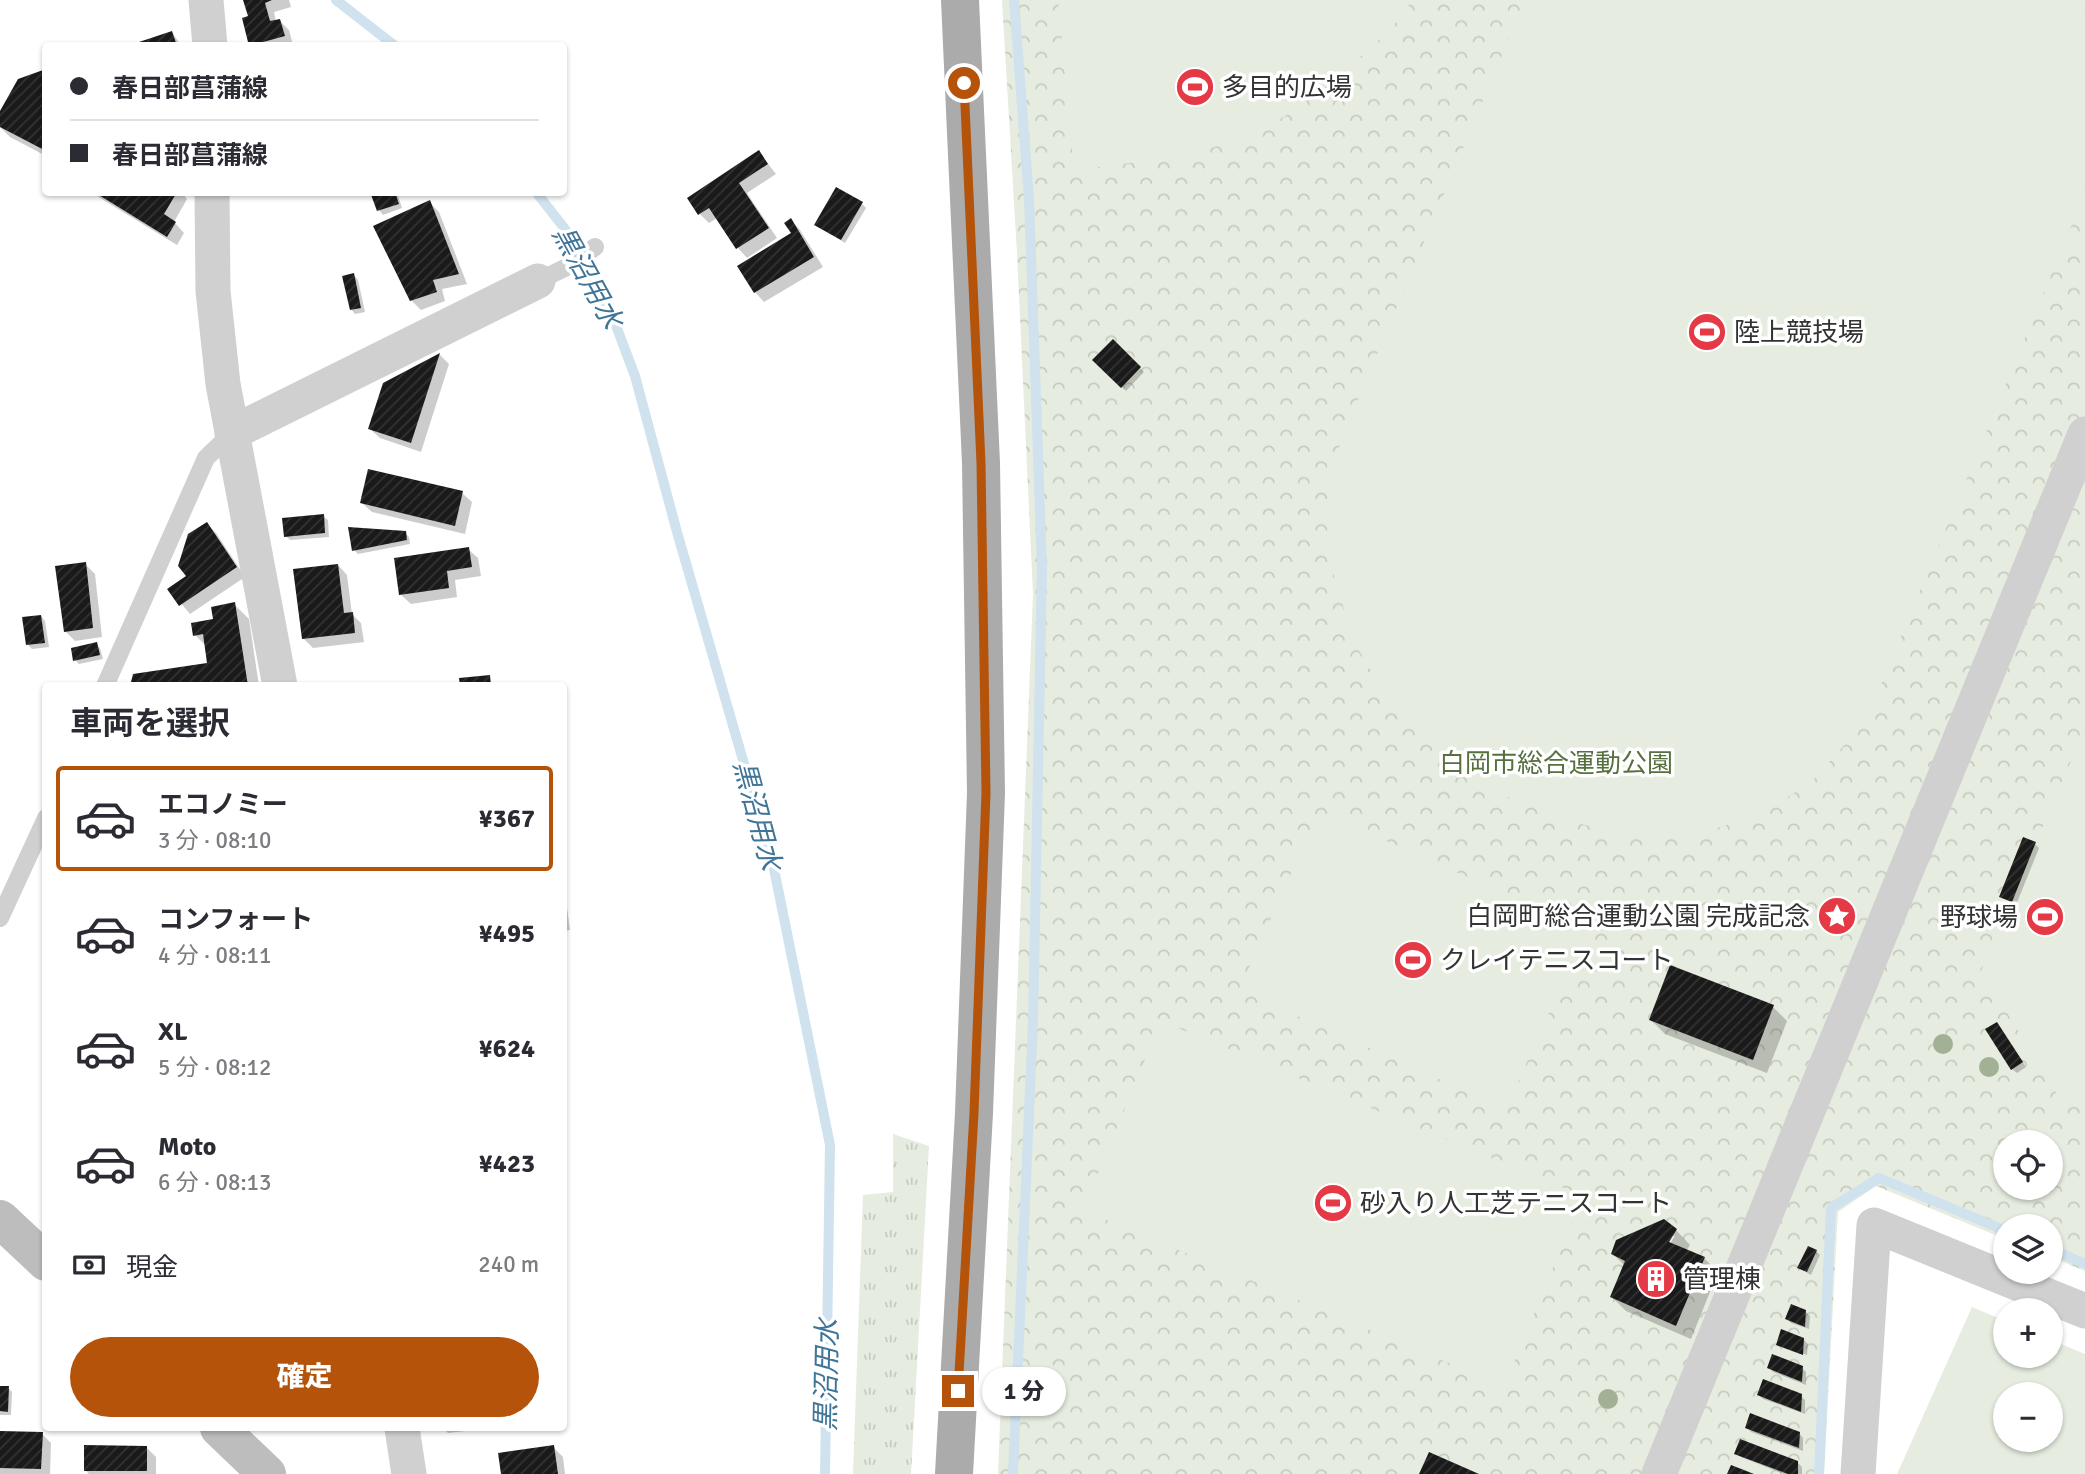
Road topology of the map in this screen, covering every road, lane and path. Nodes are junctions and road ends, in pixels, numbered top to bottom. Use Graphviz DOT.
graph roads {
  1 [pos="206,0"];
  2 [pos="960,0"];
  3 [pos="209,42"];
  4 [pos="212,196"];
  5 [pos="592,249"];
  6 [pos="538,281"];
  7 [pos="232,433"];
  8 [pos="2085,434"];
  9 [pos="107,682"];
  10 [pos="279,682"];
  11 [pos="42,827"];
  12 [pos="0,918"];
  13 [pos="0,1219"];
  14 [pos="42,1258"];
  15 [pos="2085,1311"];
  16 [pos="222,1431"];
  17 [pos="402,1431"];
  18 [pos="267,1474"];
  19 [pos="409,1474"];
  20 [pos="954,1474"];
  21 [pos="1658,1474"];
  22 [pos="1858,1474"];
  1 -- 3 [label="street"];
  2 -- 20 [label="main road"];
  4 -- 7 [label="street"];
  5 -- 6 [label="lane"];
  6 -- 7 [label="street"];
  7 -- 9 [label="lane"];
  7 -- 10 [label="street"];
  8 -- 21 [label="street"];
  11 -- 12 [label="lane"];
  13 -- 14 [label="street"];
  15 -- 22 [label="street"];
  16 -- 18 [label="street"];
  17 -- 19 [label="street"];
}
